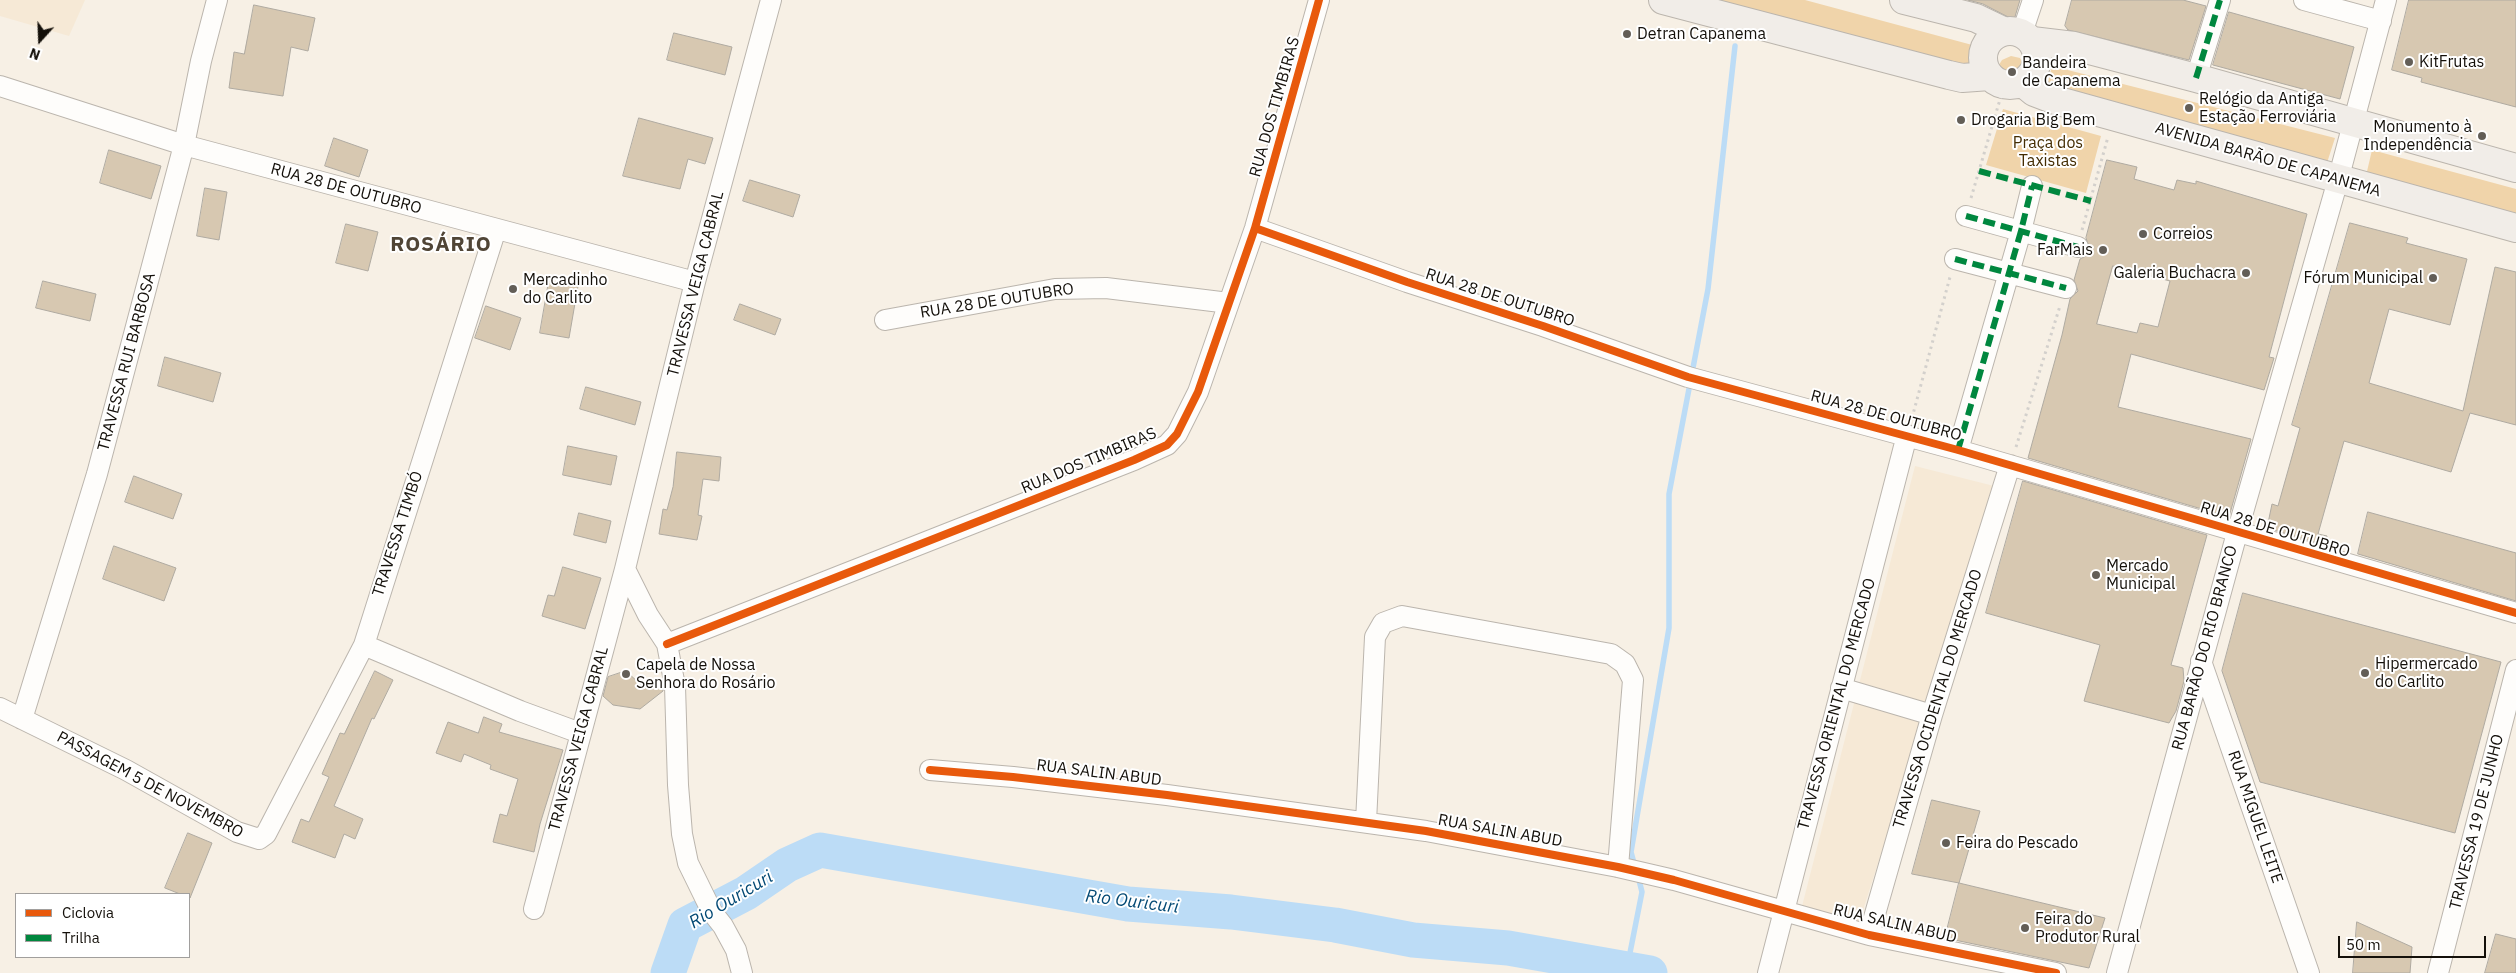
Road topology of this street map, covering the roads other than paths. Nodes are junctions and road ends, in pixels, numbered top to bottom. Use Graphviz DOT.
graph roads {
  1 [pos="217,0"];
  2 [pos="771,0"];
  3 [pos="1319,0"];
  4 [pos="1663,0"];
  5 [pos="2033,0"];
  6 [pos="2220,0"];
  7 [pos="2304,0"];
  8 [pos="2386,0"];
  9 [pos="1913,1"];
  10 [pos="2380,21"];
  11 [pos="2019,35"];
  12 [pos="1990,76"];
  13 [pos="2196,78"];
  14 [pos="2023,83"];
  15 [pos="0,86"];
  16 [pos="2354,124"];
  17 [pos="184,145"];
  18 [pos="2516,168"];
  19 [pos="2338,180"];
  20 [pos="2032,186"];
  21 [pos="1966,216"];
  22 [pos="1255,228"];
  23 [pos="2516,228"];
  24 [pos="496,229"];
  25 [pos="2021,231"];
  26 [pos="2078,247"];
  27 [pos="1955,259"];
  28 [pos="2009,274"];
  29 [pos="695,282"];
  30 [pos="2066,288"];
  31 [pos="1229,303"];
  32 [pos="885,320"];
  33 [pos="1907,435"];
  34 [pos="1958,450"];
  35 [pos="2010,465"];
  36 [pos="2237,533"];
  37 [pos="625,569"];
  38 [pos="2516,613"];
  39 [pos="667,644"];
  40 [pos="364,645"];
  41 [pos="2201,662"];
  42 [pos="2516,670"];
  43 [pos="1841,688"];
  44 [pos="0,708"];
  45 [pos="1932,715"];
  46 [pos="22,719"];
  47 [pos="580,733"];
  48 [pos="930,770"];
  49 [pos="1366,822"];
  50 [pos="271,828"];
  51 [pos="1618,866"];
  52 [pos="534,909"];
  53 [pos="1783,911"];
  54 [pos="1869,935"];
  55 [pos="742,973"];
  56 [pos="1768,973"];
  57 [pos="2056,973"];
  58 [pos="2117,973"];
  59 [pos="2309,973"];
  60 [pos="2438,973"];
  1 -- 17 [label="street, TRAVESSA RUI BARBOSA"];
  2 -- 29 [label="street, TRAVESSA VEIGA CABRAL"];
  3 -- 22 [label="street, RUA DOS TIMBIRAS"];
  4 -- 12 [label="street"];
  5 -- 11 [label="street"];
  6 -- 13 [label="street"];
  7 -- 10 [label="street"];
  8 -- 10 [label="street, RUA BARÃO DO RIO BRANCO"];
  9 -- 11 [label="street"];
  10 -- 16 [label="street, RUA BARÃO DO RIO BRANCO"];
  11 -- 12 [label="street"];
  11 -- 13 [label="street"];
  11 -- 14 [label="street"];
  12 -- 14 [label="street"];
  13 -- 16 [label="street"];
  14 -- 19 [label="street, AVENIDA BARÃO DE CAPANEMA"];
  15 -- 17 [label="street, RUA 28 DE OUTUBRO"];
  16 -- 18 [label="street"];
  16 -- 19 [label="street, RUA BARÃO DO RIO BRANCO"];
  17 -- 24 [label="street, RUA 28 DE OUTUBRO"];
  17 -- 46 [label="street, TRAVESSA RUI BARBOSA"];
  19 -- 23 [label="street, AVENIDA BARÃO DE CAPANEMA"];
  19 -- 36 [label="street, RUA BARÃO DO RIO BRANCO"];
  20 -- 25 [label="street"];
  21 -- 25 [label="street"];
  22 -- 31 [label="street, RUA DOS TIMBIRAS"];
  22 -- 33 [label="street, RUA 28 DE OUTUBRO"];
  24 -- 29 [label="street, RUA 28 DE OUTUBRO"];
  24 -- 40 [label="street, TRAVESSA TIMBÓ"];
  25 -- 26 [label="street"];
  25 -- 28 [label="street"];
  27 -- 28 [label="street"];
  28 -- 30 [label="street"];
  28 -- 34 [label="street"];
  29 -- 37 [label="street, TRAVESSA VEIGA CABRAL"];
  31 -- 32 [label="street, RUA 28 DE OUTUBRO"];
  31 -- 39 [label="street, RUA DOS TIMBIRAS"];
  33 -- 34 [label="street, RUA 28 DE OUTUBRO"];
  33 -- 43 [label="street, TRAVESSA ORIENTAL DO MERCADO"];
  34 -- 35 [label="street, RUA 28 DE OUTUBRO"];
  35 -- 36 [label="street, RUA 28 DE OUTUBRO"];
  35 -- 45 [label="street, TRAVESSA OCIDENTAL DO MERCADO"];
  36 -- 38 [label="street, RUA 28 DE OUTUBRO"];
  36 -- 41 [label="street, RUA BARÃO DO RIO BRANCO"];
  37 -- 39 [label="street"];
  37 -- 47 [label="street, TRAVESSA VEIGA CABRAL"];
  39 -- 55 [label="street"];
  40 -- 47 [label="street"];
  40 -- 50 [label="street, TRAVESSA TIMBÓ"];
  41 -- 58 [label="street, RUA BARÃO DO RIO BRANCO"];
  41 -- 59 [label="street, RUA MIGUEL LEITE"];
  42 -- 60 [label="street, TRAVESSA 19 DE JUNHO"];
  43 -- 45 [label="street"];
  43 -- 53 [label="street, TRAVESSA ORIENTAL DO MERCADO"];
  44 -- 46 [label="street, PASSAGEM 5 DE NOVEMBRO"];
  45 -- 54 [label="street, TRAVESSA OCIDENTAL DO MERCADO"];
  46 -- 50 [label="street, PASSAGEM 5 DE NOVEMBRO"];
  47 -- 52 [label="street, TRAVESSA VEIGA CABRAL"];
  48 -- 49 [label="street, RUA SALIN ABUD"];
  49 -- 51 [label="street, RUA SALIN ABUD"];
  49 -- 51 [label="street"];
  51 -- 53 [label="street, RUA SALIN ABUD"];
  53 -- 54 [label="street, RUA SALIN ABUD"];
  53 -- 56 [label="street, TRAVESSA ORIENTAL DO MERCADO"];
  54 -- 57 [label="street, RUA SALIN ABUD"];
}
